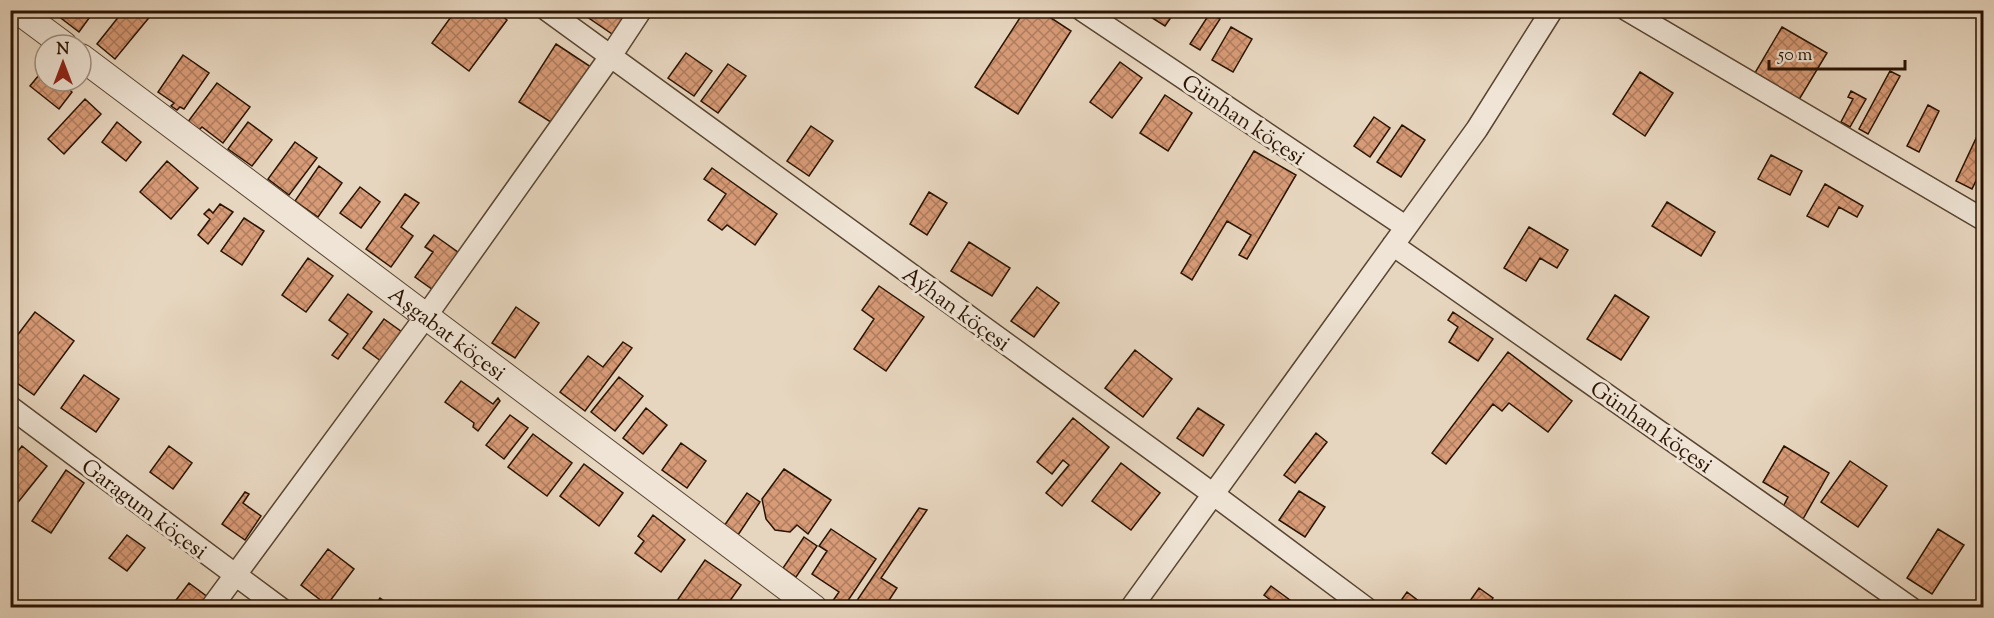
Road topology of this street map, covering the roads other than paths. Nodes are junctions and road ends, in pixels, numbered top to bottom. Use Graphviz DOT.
graph roads {
  1 [pos="17,10"];
  2 [pos="547,10"];
  3 [pos="641,10"];
  4 [pos="1082,10"];
  5 [pos="1552,10"];
  6 [pos="1627,10"];
  7 [pos="48,33"];
  8 [pos="610,57"];
  9 [pos="93,66"];
  10 [pos="1983,220"];
  11 [pos="1406,227"];
  12 [pos="1393,245"];
  13 [pos="426,316"];
  14 [pos="10,407"];
  15 [pos="1213,494"];
  16 [pos="235,575"];
  17 [pos="211,608"];
  18 [pos="280,608"];
  19 [pos="814,608"];
  20 [pos="1131,608"];
  21 [pos="1366,608"];
  22 [pos="1911,608"];
  1 -- 7 [label="street"];
  2 -- 8 [label="street, Aýhan köçesi"];
  3 -- 8 [label="street"];
  4 -- 11 [label="street, Günhan köçesi"];
  5 -- 11 [label="street"];
  6 -- 10 [label="street"];
  8 -- 13 [label="street"];
  8 -- 15 [label="street, Aýhan köçesi"];
  9 -- 13 [label="street, Aşgabat köçesi"];
  11 -- 12 [label="street"];
  12 -- 15 [label="street"];
  12 -- 22 [label="street, Günhan köçesi"];
  13 -- 16 [label="street"];
  13 -- 19 [label="street, Aşgabat köçesi"];
  14 -- 16 [label="street, Garagum köçesi"];
  15 -- 20 [label="street"];
  15 -- 21 [label="street, Aýhan köçesi"];
  16 -- 17 [label="street"];
  16 -- 18 [label="street, Garagum köçesi"];
}
